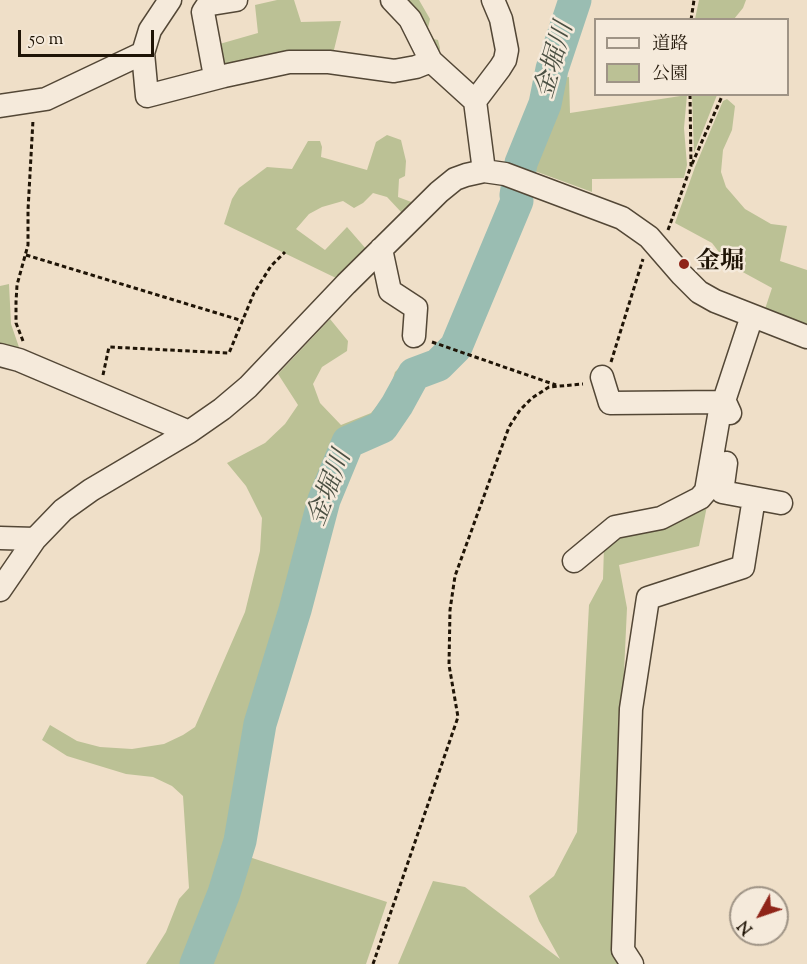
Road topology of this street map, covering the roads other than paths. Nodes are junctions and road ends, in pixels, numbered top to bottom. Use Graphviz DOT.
graph roads {
  1 [pos="170,0"];
  2 [pos="236,0"];
  3 [pos="392,0"];
  4 [pos="493,0"];
  5 [pos="143,53"];
  6 [pos="431,61"];
  7 [pos="224,76"];
  8 [pos="475,101"];
  9 [pos="0,106"];
  10 [pos="484,171"];
  11 [pos="381,249"];
  12 [pos="752,315"];
  13 [pos="414,336"];
  14 [pos="807,337"];
  15 [pos="0,355"];
  16 [pos="602,377"];
  17 [pos="725,402"];
  18 [pos="189,432"];
  19 [pos="754,498"];
  20 [pos="781,503"];
  21 [pos="0,538"];
  22 [pos="35,539"];
  23 [pos="574,561"];
  24 [pos="0,590"];
  25 [pos="632,964"];
  1 -- 5 [label="street"];
  2 -- 7 [label="street"];
  3 -- 6 [label="street"];
  4 -- 8 [label="street"];
  5 -- 7 [label="street"];
  5 -- 9 [label="street"];
  6 -- 7 [label="street"];
  6 -- 8 [label="street"];
  8 -- 10 [label="street"];
  10 -- 11 [label="street"];
  10 -- 12 [label="street"];
  11 -- 13 [label="street"];
  11 -- 18 [label="street"];
  12 -- 14 [label="street"];
  12 -- 17 [label="street"];
  15 -- 18 [label="street"];
  16 -- 17 [label="street"];
  17 -- 19 [label="street"];
  17 -- 23 [label="street"];
  18 -- 22 [label="street"];
  19 -- 20 [label="street"];
  19 -- 25 [label="street"];
  21 -- 22 [label="street"];
  22 -- 24 [label="street"];
}
